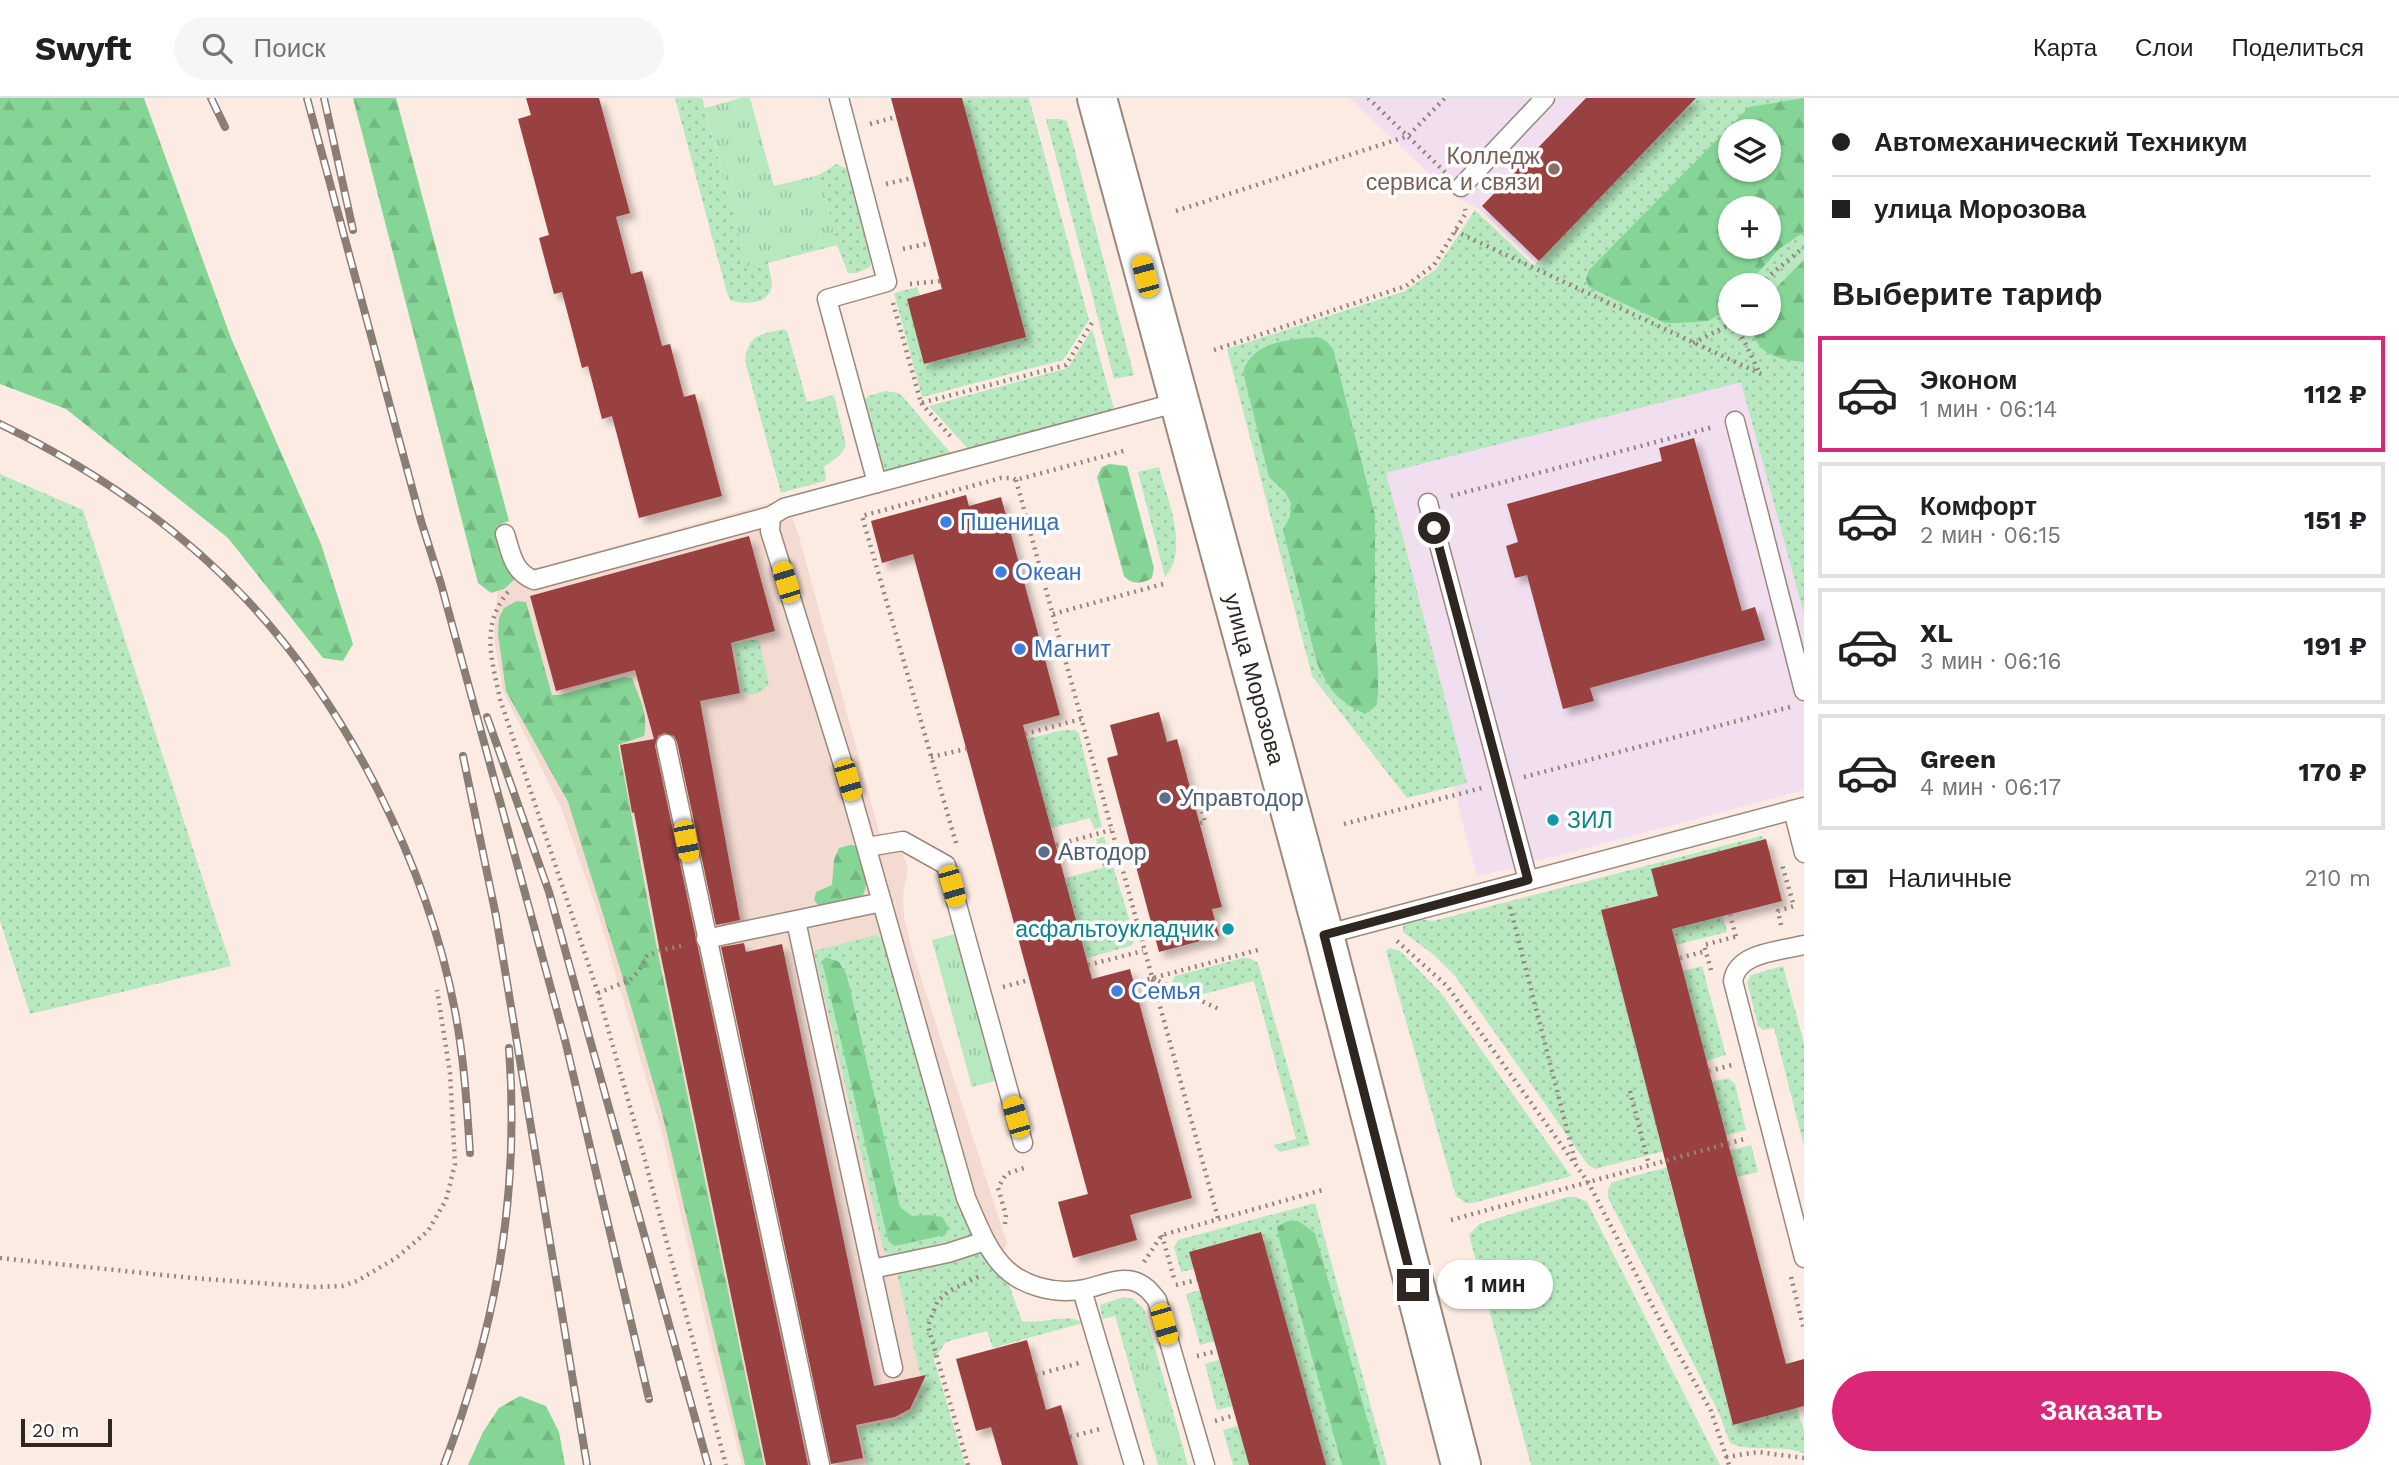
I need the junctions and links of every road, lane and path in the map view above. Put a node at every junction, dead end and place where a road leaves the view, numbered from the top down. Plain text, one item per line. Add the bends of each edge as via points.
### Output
1 (839, 98) edge
2 (1097, 98) edge
3 (1368, 98) edge
4 (1445, 98) edge
5 (1545, 98) edge
6 (896, 117) dead end
7 (861, 126) dead end
8 (1408, 136) junction
9 (912, 177) dead end
10 (876, 186) dead end
11 (1461, 187) junction
12 (1176, 211) dead end
13 (1455, 231) junction
14 (930, 243) dead end
15 (1804, 247) edge
16 (893, 252) dead end
17 (1773, 273) edge
18 (940, 281) dead end
19 (895, 283) junction
20 (1093, 321) dead end
21 (1718, 331) edge
22 (1740, 336) edge
23 (1693, 343) junction
24 (1214, 350) dead end
25 (1179, 402) junction
26 (920, 403) junction
27 (1734, 421) joint
28 (1127, 450) dead end
29 (971, 458) junction
30 (1016, 480) junction
31 (877, 483) junction
32 (1428, 502) joint
33 (771, 516) junction
34 (862, 516) dead end
35 (505, 534) dead end
36 (534, 580) junction
37 (1163, 584) dead end
38 (1053, 614) junction
39 (1804, 691) edge
40 (1791, 707) dead end
41 (1082, 719) junction
42 (1025, 734) dead end
43 (666, 744) dead end
44 (966, 749) dead end
45 (931, 757) dead end
46 (1502, 783) junction
47 (1220, 803) dead end
48 (1799, 809) edge
49 (1200, 823) dead end
50 (1344, 824) dead end
51 (1111, 830) junction
52 (1056, 845) dead end
53 (867, 847) junction
54 (1804, 853) edge
55 (1528, 880) junction
56 (1508, 898) dead end
57 (882, 902) junction
58 (1730, 914) dead end
59 (796, 920) junction
60 (1371, 923) junction
61 (1324, 935) junction
62 (1736, 937) dead end
63 (706, 939) junction
64 (1804, 945) edge
65 (1258, 950) dead end
66 (1143, 951) junction
67 (1706, 951) dead end
68 (1680, 958) dead end
69 (1088, 965) dead end
70 (1151, 978) junction
71 (1029, 980) dead end
72 (1134, 983) dead end
73 (996, 988) dead end
74 (437, 990) dead end
75 (598, 993) junction
76 (1220, 1010) dead end
77 (1736, 1064) dead end
78 (1709, 1071) dead end
79 (1630, 1091) dead end
80 (1772, 1131) junction
81 (1023, 1143) dead end
82 (1576, 1165) junction
83 (1649, 1165) junction
84 (1006, 1174) dead end
85 (1588, 1182) junction
86 (998, 1188) dead end
87 (1326, 1189) dead end
88 (1218, 1218) junction
89 (1451, 1220) dead end
90 (1163, 1235) dead end
91 (985, 1241) junction
92 (0, 1258) edge
93 (1804, 1258) edge
94 (1002, 1265) junction
95 (872, 1269) junction
96 (1197, 1280) dead end
97 (1176, 1285) dead end
98 (1082, 1290) junction
99 (1217, 1351) dead end
100 (1196, 1356) dead end
101 (1084, 1362) dead end
102 (893, 1368) dead end
103 (1037, 1375) dead end
104 (1235, 1415) dead end
105 (1214, 1422) dead end
106 (1103, 1428) dead end
107 (1070, 1437) dead end
108 (1726, 1457) junction
109 (1804, 1458) edge
110 (726, 1465) edge
111 (820, 1465) edge
112 (968, 1465) edge
113 (1134, 1465) edge
114 (1205, 1465) edge
115 (1461, 1465) edge
116 (1728, 1465) edge

1 - 19 lane
2 - 25 main road, улица Морозова
3 - 8 path
4 - 8 path
5 - 11 lane
6 - 7 path
8 - 11 path
8 - 12 path
9 - 10 path
11 - 13 path via 1466,213
13 - 23 path
13 - 24 path via 1434,265 1406,286
14 - 16 path
15 - 17 path
18 - 19 path
19 - 26 path
19 - 31 lane via 827,299
20 - 26 path via 1066,365
21 - 23 path
22 - 23 path via 1761,374
25 - 29 lane
25 - 61 main road, улица Морозова
26 - 29 path
27 - 32 path
27 - 39 lane
28 - 30 path
29 - 31 lane
30 - 34 path via 1001,478
30 - 38 path
31 - 33 lane via 784,508
32 - 46 lane
33 - 36 lane
33 - 53 lane via 770,531
35 - 36 lane via 514,565
36 - 75 path via 506,593 500,604 489,629 491,659 500,699
37 - 38 path
38 - 41 path
40 - 46 path
41 - 42 path
41 - 51 path
43 - 63 lane
44 - 45 path
46 - 50 path
46 - 55 lane
47 - 49 path via 1201,808 1205,822
48 - 54 lane
48 - 55 lane
51 - 52 path
51 - 66 path
53 - 57 lane
53 - 81 lane via 903,841 946,865
55 - 60 lane
56 - 82 path
57 - 59 lane
57 - 91 lane via 966,1198
58 - 62 path
59 - 63 lane
59 - 95 lane
60 - 61 lane
60 - 82 path via 1447,986
61 - 115 main road, улица Морозова
63 - 75 path via 647,956 630,979
63 - 111 lane
64 - 80 lane via 1747,959 1734,972
65 - 70 path
66 - 69 path
66 - 70 path
67 - 68 path
70 - 72 path
70 - 76 path
70 - 88 path
71 - 73 path
74 - 92 path via 450,1073 455,1164 446,1200 428,1231 396,1258 357,1281 312,1287
75 - 110 path
77 - 78 path
79 - 83 path
80 - 83 path
80 - 93 lane
82 - 85 path
83 - 85 path
84 - 86 path
85 - 89 path
85 - 108 path via 1711,1411
87 - 88 path
88 - 90 path
91 - 94 lane
91 - 95 lane
94 - 98 lane via 1025,1282 1053,1291
94 - 112 path via 949,1291 937,1302 928,1326
95 - 102 lane
96 - 97 path
98 - 113 lane
98 - 114 lane via 1132,1281 1148,1288 1157,1300
99 - 100 path
101 - 103 path
104 - 105 path
106 - 107 path
108 - 109 path via 1758,1452
108 - 116 path

